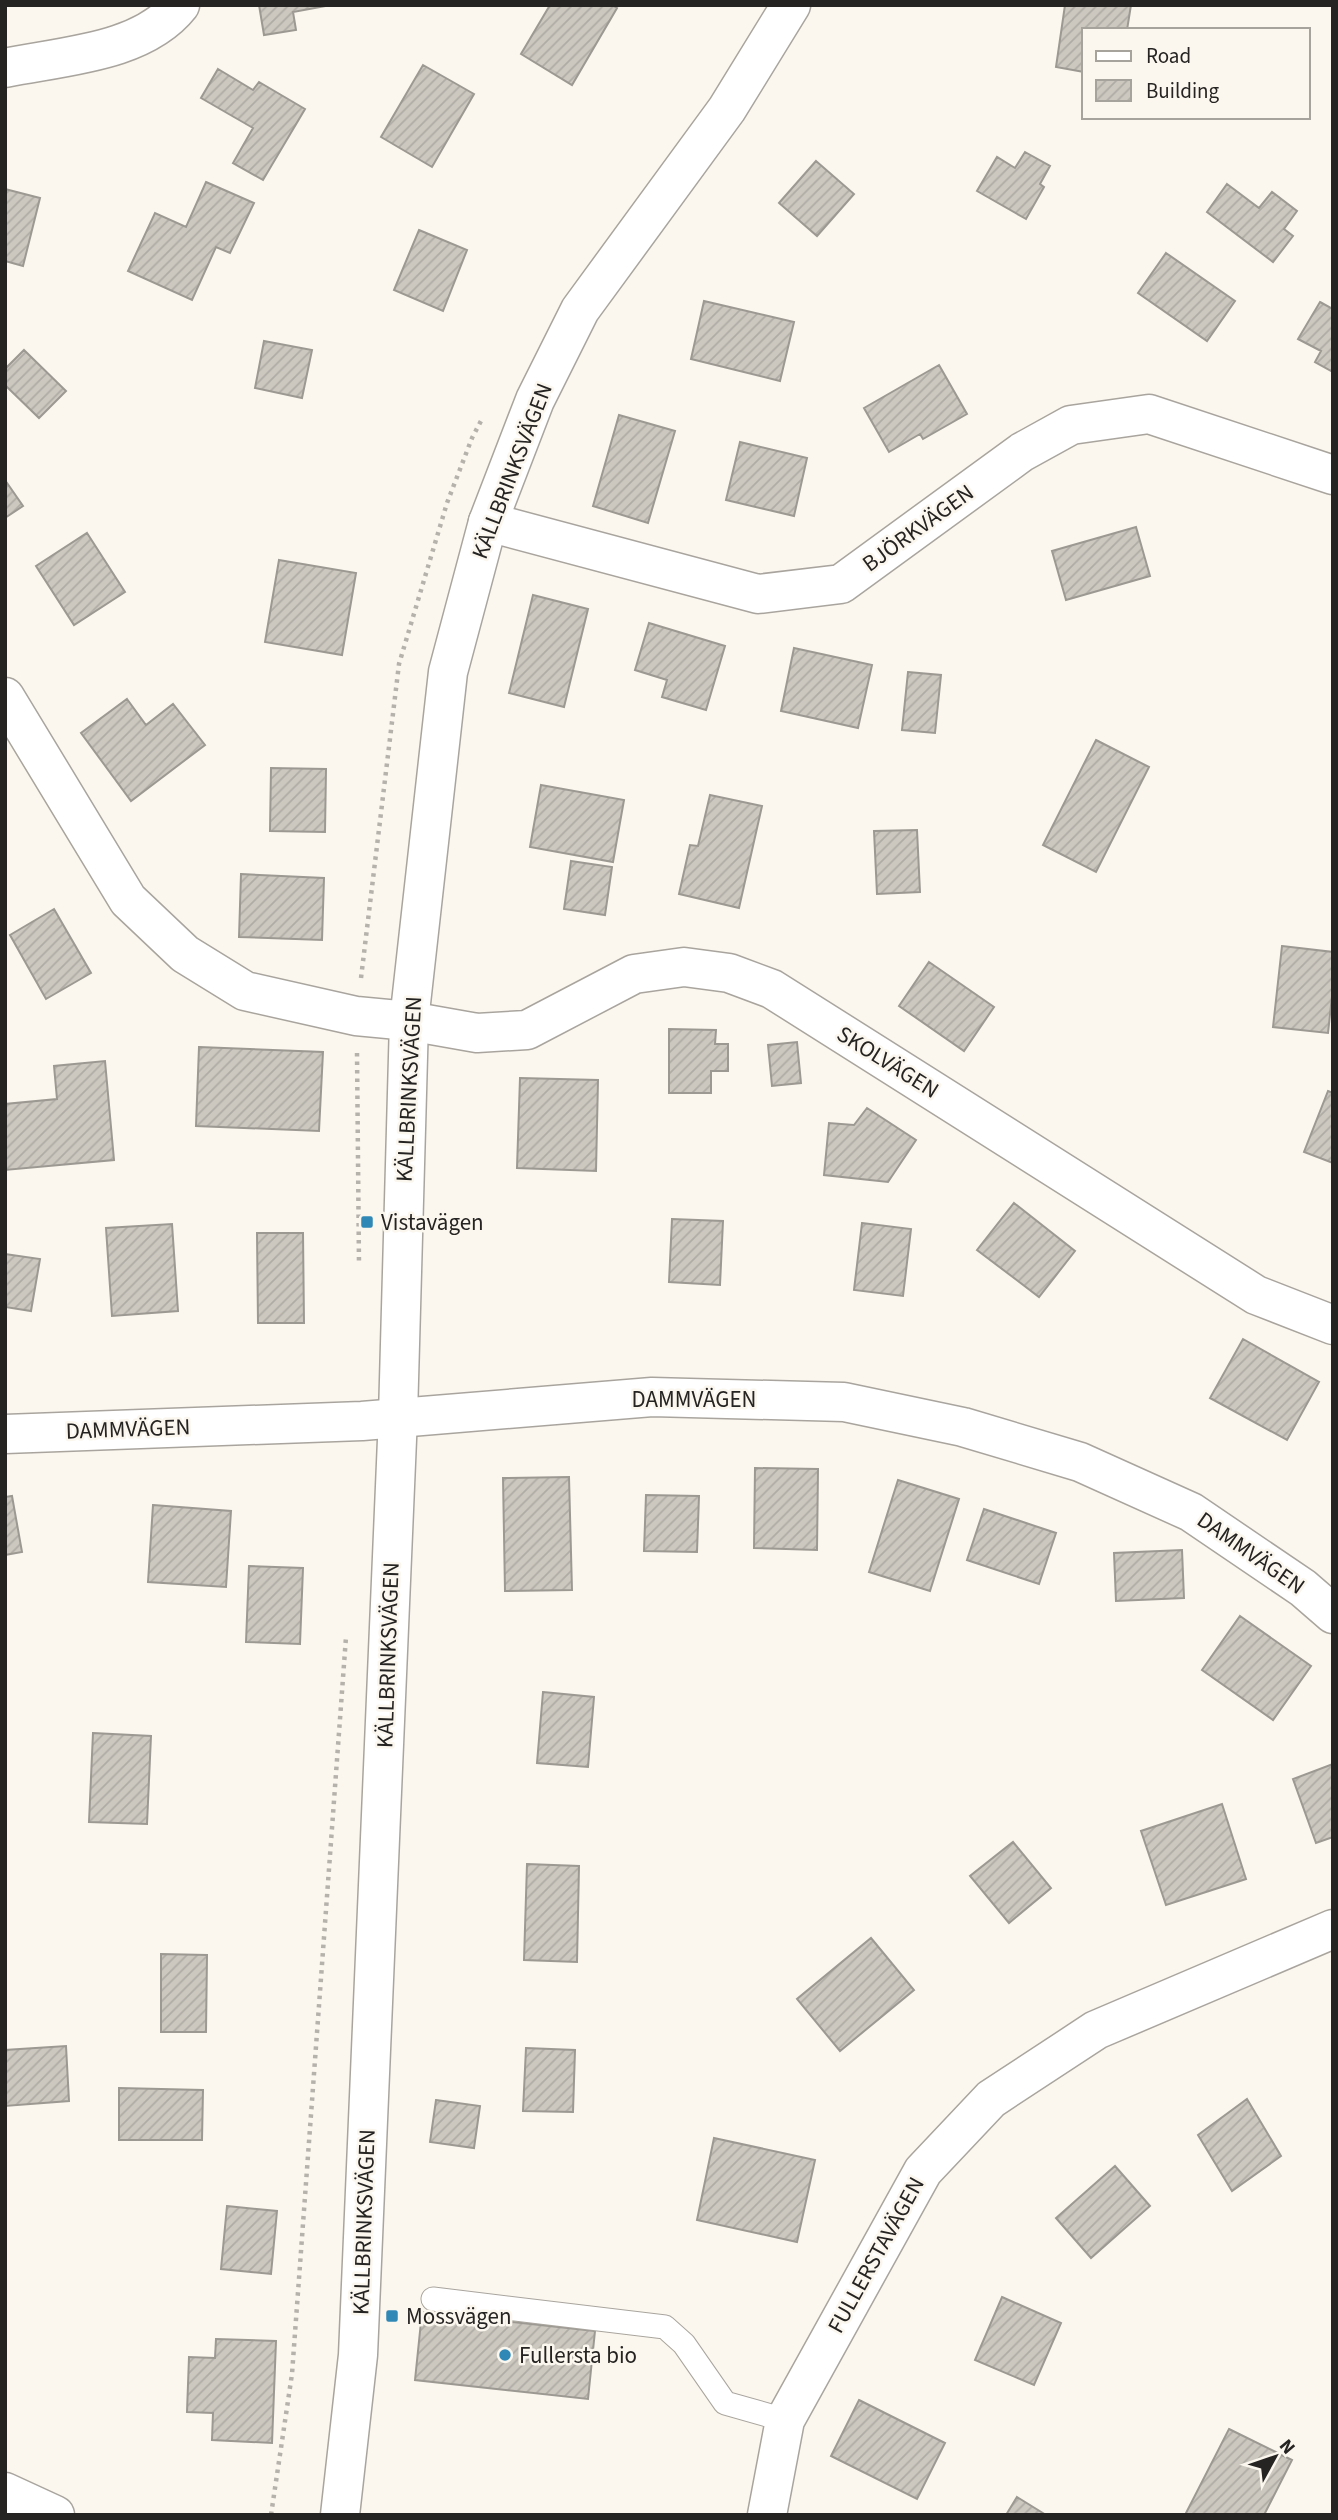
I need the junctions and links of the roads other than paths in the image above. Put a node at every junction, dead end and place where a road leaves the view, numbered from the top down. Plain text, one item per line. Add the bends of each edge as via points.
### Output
1 (180, 5) edge
2 (790, 5) edge
3 (5, 68) edge
4 (1333, 475) edge
5 (488, 522) junction
6 (5, 697) edge
7 (409, 1021) junction
8 (1333, 1325) edge
9 (398, 1416) junction
10 (5, 1434) edge
11 (1333, 1614) edge
12 (1333, 1929) edge
13 (433, 2299) dead end
14 (785, 2420) junction
15 (5, 2492) edge
16 (55, 2515) edge
17 (340, 2515) edge
18 (767, 2515) edge

1 - 3 street via 154,29 126,44
2 - 5 street, KÄLLBRINKSVÄGEN via 727,109 580,310 535,400
4 - 5 street, BJÖRKVÄGEN via 1149,414 1072,425 1022,452 841,584 758,594
5 - 7 street, KÄLLBRINKSVÄGEN via 448,672
6 - 7 street via 128,900 185,954 245,990 356,1016
7 - 8 street, SKOLVÄGEN via 477,1033 527,1030 634,974 684,967 729,973 772,989 1256,1295
7 - 9 street, KÄLLBRINKSVÄGEN
9 - 10 street, DAMMVÄGEN
9 - 11 street, DAMMVÄGEN via 653,1396 844,1402 937,1421 1080,1462 1191,1511
9 - 17 street, KÄLLBRINKSVÄGEN via 358,2355
12 - 14 street, FULLERSTAVÄGEN via 1096,2030 991,2099 923,2171
13 - 14 lane via 665,2327 684,2344 725,2403
14 - 18 street, FULLERSTAVÄGEN
15 - 16 street

